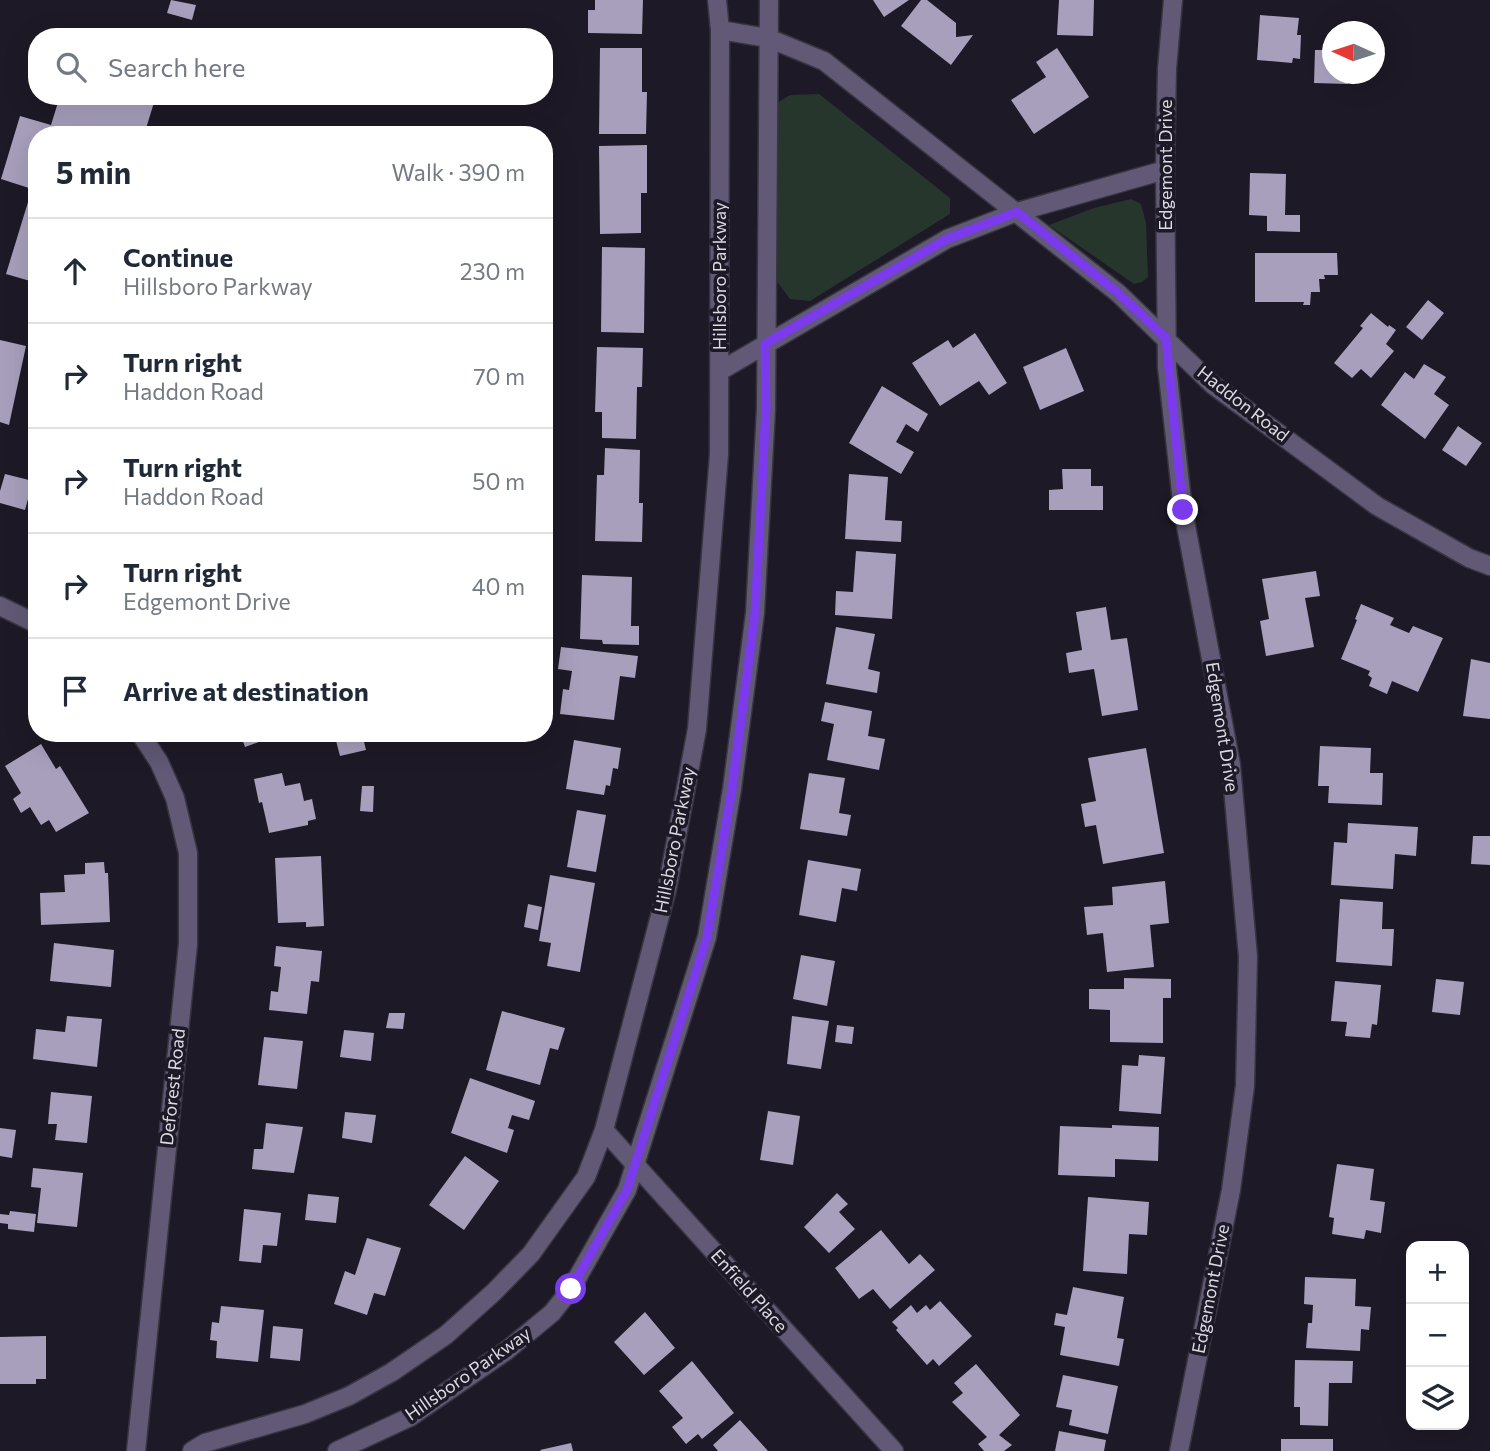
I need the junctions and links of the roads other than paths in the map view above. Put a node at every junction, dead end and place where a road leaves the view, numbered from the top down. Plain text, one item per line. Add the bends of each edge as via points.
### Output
1 (717, 0) edge
2 (769, 0) edge
3 (1173, 0) edge
4 (720, 30) junction
5 (768, 38) junction
6 (1165, 170) junction
7 (1017, 212) junction
8 (1166, 338) junction
9 (765, 344) junction
10 (720, 371) junction
11 (1490, 566) edge
12 (0, 606) edge
13 (28, 620) edge
14 (146, 742) edge
15 (604, 1130) junction
16 (636, 1166) junction
17 (136, 1451) edge
18 (192, 1451) edge
19 (337, 1451) edge
20 (894, 1451) edge
21 (1179, 1451) edge

1 - 4 street, Hillsboro Parkway
2 - 5 street, Hillsboro Parkway
3 - 6 street, Edgemont Drive
4 - 5 street, Haddon Road
4 - 10 street, Hillsboro Parkway
5 - 7 street, Haddon Road via 824,61
5 - 9 street, Hillsboro Parkway
6 - 7 street
6 - 8 street, Edgemont Drive
7 - 8 street, Haddon Road
7 - 9 street via 947,239
8 - 11 street, Haddon Road via 1213,385 1377,506
8 - 21 street, Edgemont Drive via 1183,510 1230,765 1248,957 1245,1086 1231,1190
9 - 10 street
9 - 16 street, Hillsboro Parkway via 755,613 732,789 707,937
10 - 15 street, Hillsboro Parkway via 719,454 697,729 667,890
12 - 13 street
14 - 17 street, Deforest Road via 175,798 188,853 188,944
15 - 16 street, Enfield Place
15 - 18 street, Hillsboro Parkway via 586,1177 531,1254 446,1335 349,1396
16 - 19 street, Hillsboro Parkway via 571,1289 552,1313 410,1417
16 - 20 street, Enfield Place

